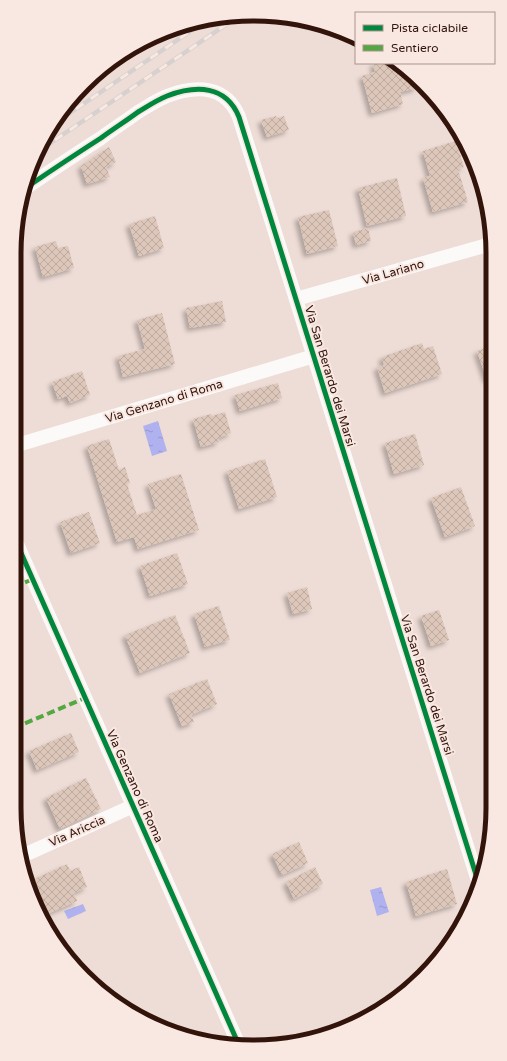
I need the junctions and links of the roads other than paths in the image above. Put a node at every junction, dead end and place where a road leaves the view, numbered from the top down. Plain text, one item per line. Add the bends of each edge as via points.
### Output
1 (32, 184) edge
2 (486, 245) edge
3 (296, 299) junction
4 (314, 356) junction
5 (21, 444) edge
6 (21, 553) edge
7 (133, 806) junction
8 (25, 854) edge
9 (476, 875) edge
10 (237, 1040) edge

1 - 3 street, Via San Berardo dei Marsi via 160,99 192,90 209,90 220,94 230,101 237,111
2 - 3 street, Via Lariano
3 - 4 street, Via San Berardo dei Marsi
4 - 5 street, Via Genzano di Roma
4 - 9 street, Via San Berardo dei Marsi
6 - 7 street, Via Genzano di Roma
7 - 8 street, Via Ariccia
7 - 10 street, Via Genzano di Roma

